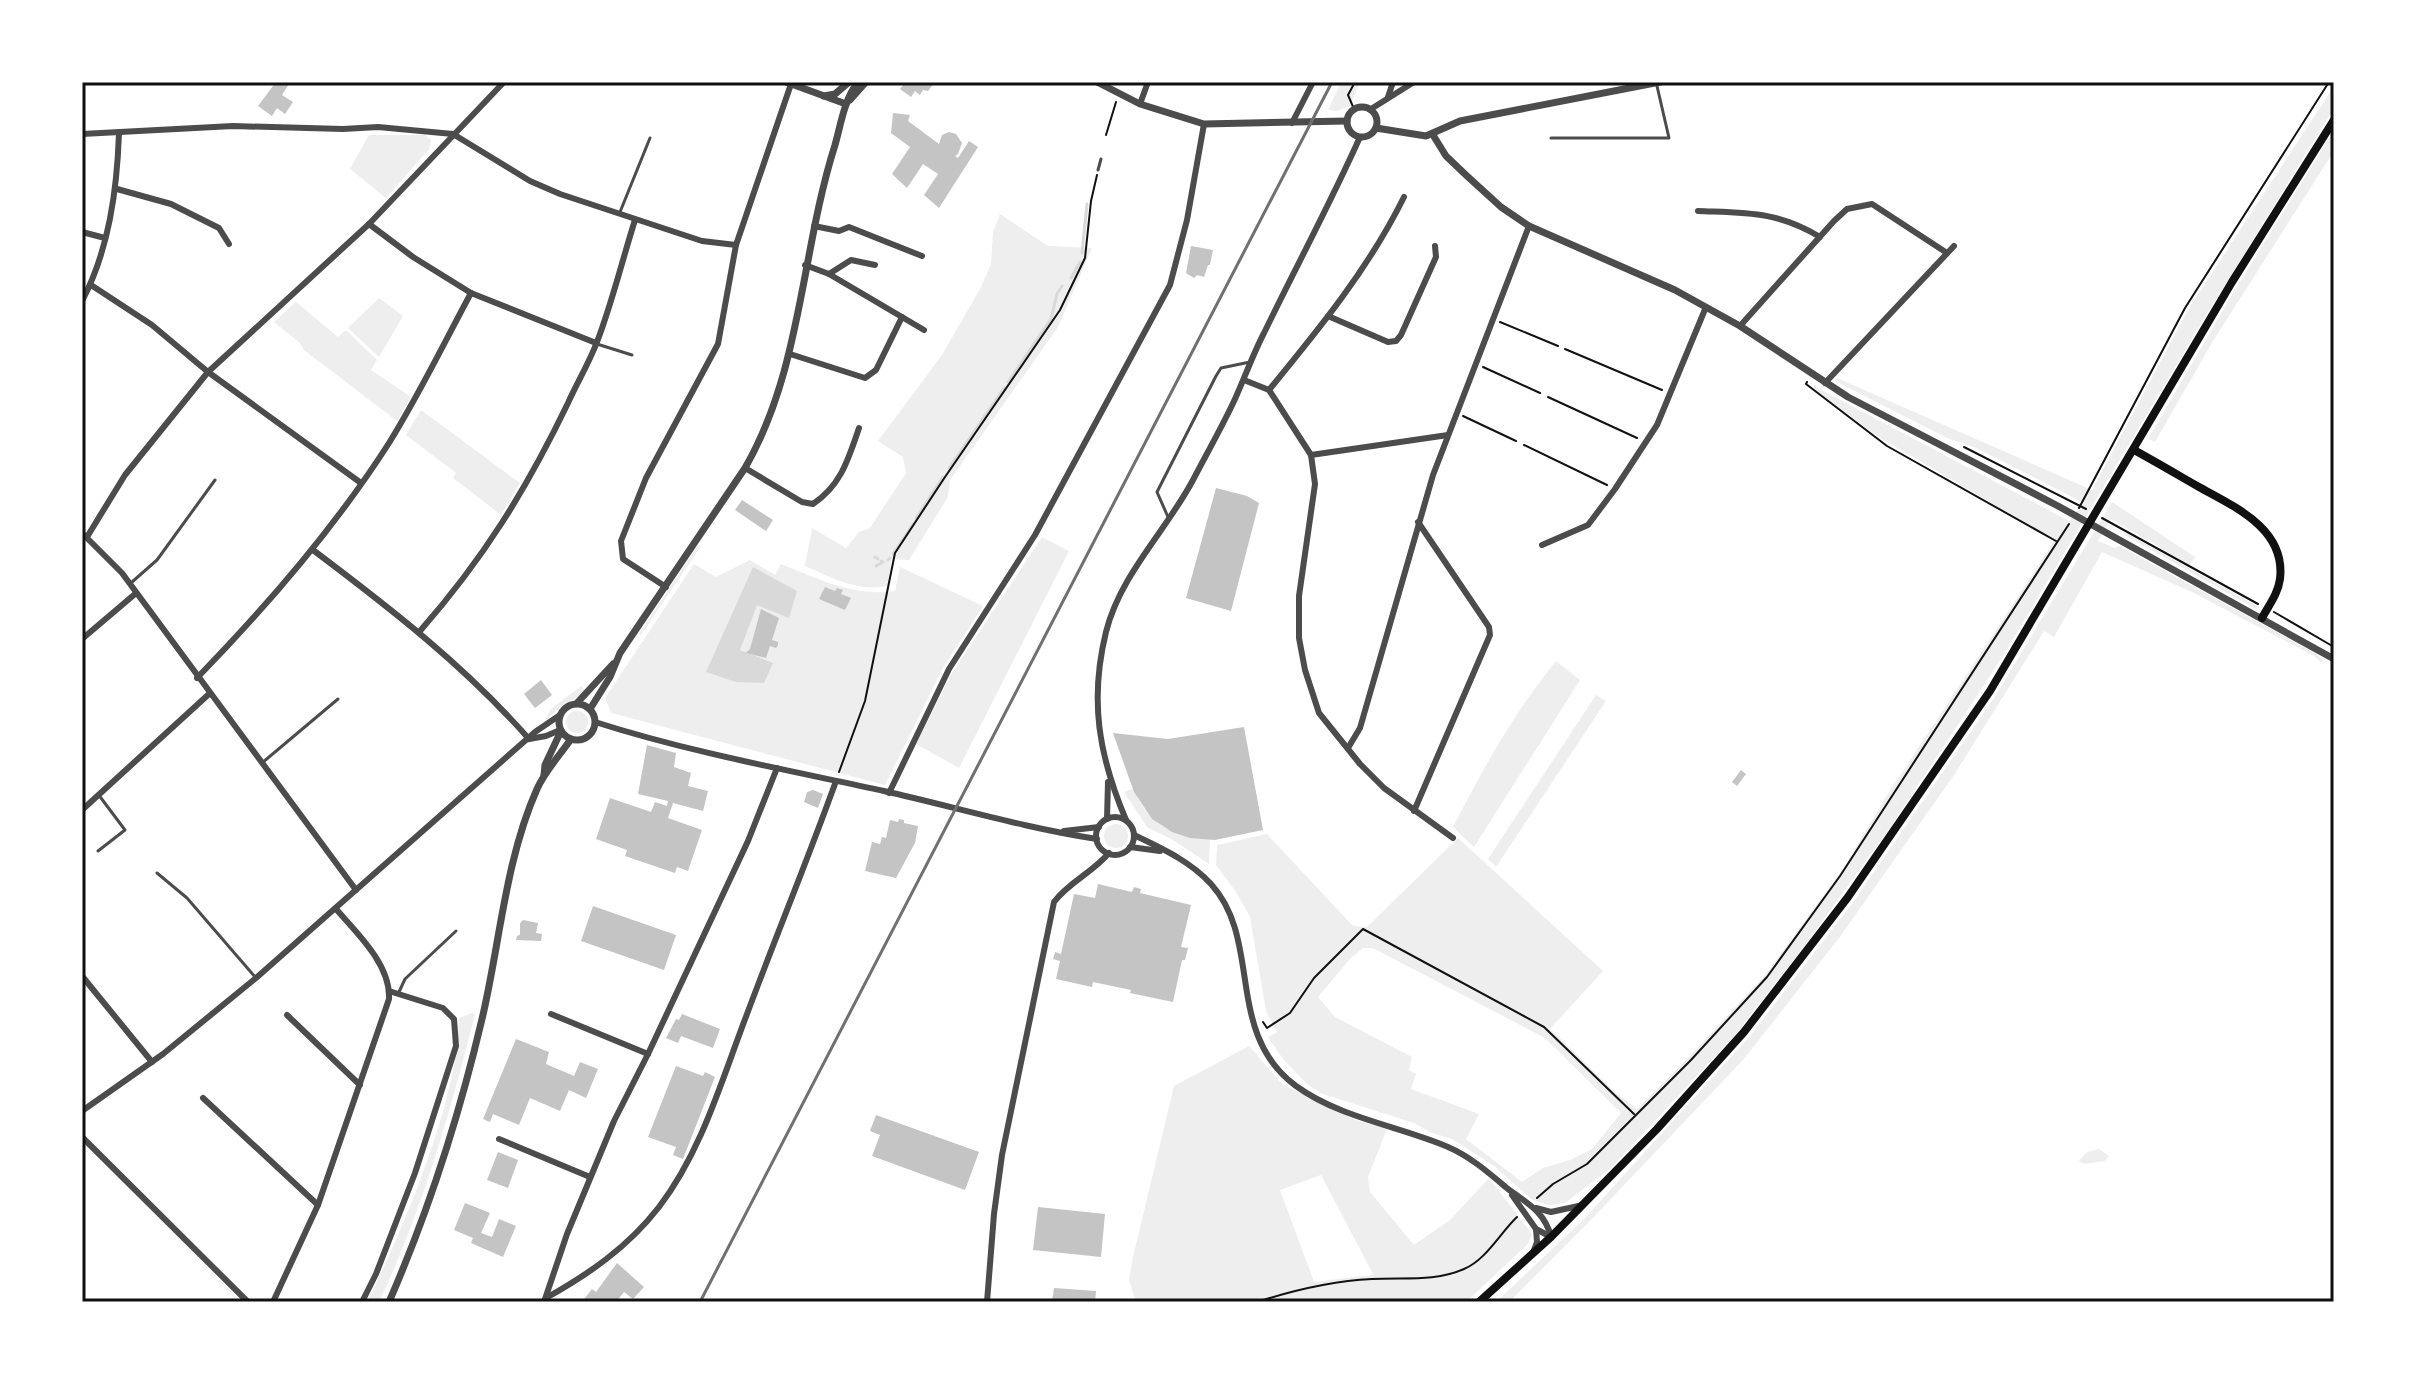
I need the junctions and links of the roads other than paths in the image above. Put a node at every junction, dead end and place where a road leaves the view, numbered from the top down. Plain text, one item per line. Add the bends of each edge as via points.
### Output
1 (504, 82) edge
2 (849, 82) edge
3 (858, 82) edge
4 (866, 82) edge
5 (1097, 82) edge
6 (1148, 82) edge
7 (1313, 82) edge
8 (1393, 82) edge
9 (1414, 82) edge
10 (1658, 82) edge
11 (789, 83) edge
12 (822, 96) junction
13 (1388, 97) junction
14 (846, 104) junction
15 (1140, 104) junction
16 (1371, 109) junction
17 (2334, 120) edge
18 (1347, 121) junction
19 (1292, 123) junction
20 (1204, 124) junction
21 (1376, 128) junction
22 (119, 133) junction
23 (82, 134) edge
24 (453, 134) junction
25 (1433, 135) junction
26 (1360, 137) junction
27 (650, 138) dead end
28 (1551, 138) dead end
29 (1101, 159) dead end
30 (1098, 170) road end
31 (117, 189) junction
32 (1404, 197) dead end
33 (1698, 211) dead end
34 (618, 216) junction
35 (635, 220) junction
36 (369, 224) junction
37 (814, 226) junction
38 (1529, 226) junction
39 (82, 232) edge
40 (1820, 237) junction
41 (105, 238) junction
42 (229, 244) dead end
43 (736, 245) junction
44 (1435, 246) dead end
45 (1954, 246) dead end
46 (1947, 253) junction
47 (922, 256) dead end
48 (805, 265) junction
49 (875, 265) dead end
50 (829, 274) junction
51 (91, 285) junction
52 (471, 293) junction
53 (82, 301) edge
54 (1706, 307) junction
55 (1328, 316) junction
56 (902, 317) junction
57 (1740, 326) junction
58 (924, 330) dead end
59 (596, 343) junction
60 (790, 354) junction
61 (632, 355) dead end
62 (1251, 362) junction
63 (208, 372) junction
64 (1244, 380) junction
65 (1825, 383) junction
66 (1269, 390) junction
67 (859, 428) dead end
68 (1448, 435) junction
69 (2134, 450) junction
70 (1311, 455) junction
71 (745, 468) junction
72 (215, 480) dead end
73 (361, 483) junction
74 (1170, 521) junction
75 (1418, 522) junction
76 (84, 535) edge
77 (1542, 545) dead end
78 (313, 550) junction
79 (129, 585) junction
80 (666, 587) junction
81 (135, 594) junction
82 (2262, 618) junction
83 (420, 631) junction
84 (82, 639) edge
85 (2334, 659) edge
86 (615, 663) junction
87 (197, 678) junction
88 (209, 694) junction
89 (338, 699) dead end
90 (577, 703) junction
91 (590, 709) junction
92 (560, 715) junction
93 (595, 722) junction
94 (561, 730) junction
95 (529, 739) junction
96 (571, 739) junction
97 (1348, 748) junction
98 (262, 763) junction
99 (777, 768) junction
100 (543, 777) junction
101 (1108, 778) junction
102 (836, 781) junction
103 (889, 793) junction
104 (98, 794) junction
105 (82, 810) edge
106 (1414, 811) junction
107 (1107, 819) junction
108 (1126, 820) junction
109 (1099, 827) junction
110 (1057, 832) junction
111 (1134, 835) junction
112 (1453, 838) dead end
113 (1097, 839) junction
114 (1130, 847) junction
115 (98, 851) dead end
116 (1168, 852) junction
117 (1109, 853) junction
118 (157, 873) dead end
119 (356, 890) junction
120 (336, 909) junction
121 (456, 931) dead end
122 (82, 976) edge
123 (256, 978) junction
124 (389, 991) junction
125 (398, 994) junction
126 (551, 1014) dead end
127 (287, 1015) dead end
128 (648, 1054) junction
129 (152, 1062) junction
130 (360, 1085) junction
131 (203, 1098) dead end
132 (82, 1111) edge
133 (82, 1137) edge
134 (499, 1139) dead end
135 (590, 1177) junction
136 (1508, 1189) junction
137 (318, 1205) junction
138 (1583, 1205) junction
139 (1536, 1208) junction
140 (1536, 1229) junction
141 (1551, 1237) junction
142 (1533, 1254) junction
143 (545, 1300) edge
144 (248, 1302) edge
145 (273, 1302) edge
146 (362, 1302) edge
147 (389, 1302) edge
148 (987, 1302) edge
149 (1479, 1302) edge

1 - 24 street
2 - 12 street via 835,94
3 - 14 street
4 - 14 street
5 - 15 street
6 - 15 street
7 - 19 street
8 - 13 street
9 - 13 street
10 - 25 street via 1460,121
10 - 28 lane via 1669,138
11 - 12 street
11 - 43 street
12 - 14 street
13 - 16 street
14 - 37 street
15 - 20 street
16 - 18 street via 1354,109
16 - 21 street
17 - 69 main road
18 - 19 street
18 - 26 street via 1349,130
19 - 20 street
20 - 103 street via 1170,285 1035,535 949,669
21 - 25 street
21 - 26 street
22 - 23 street
22 - 24 street via 233,126 378,127
22 - 31 street
24 - 34 street via 530,181
24 - 36 street
25 - 38 street via 1467,176
26 - 62 street
27 - 34 lane
29 - 30 lane
31 - 41 street
31 - 42 street via 171,204 219,228
32 - 55 street via 1373,254
33 - 40 street via 1766,214
34 - 35 street
35 - 43 street via 702,241
35 - 59 street
36 - 52 street
36 - 63 street
37 - 47 street via 839,231 849,227
37 - 48 street
38 - 54 street
38 - 68 street
39 - 41 street
40 - 46 street via 1847,209 1872,204
40 - 57 street
41 - 51 street
43 - 80 street via 718,344 646,478 621,541 623,559
44 - 55 street via 1436,257 1396,341
45 - 46 street
46 - 65 street
48 - 50 street
48 - 60 street
49 - 50 street via 851,260
50 - 56 street
51 - 53 street
51 - 63 street via 152,325
52 - 59 street
52 - 73 street via 409,410
54 - 57 street
54 - 77 street via 1671,393 1615,489 1588,525
55 - 66 street
56 - 58 street
56 - 60 street via 876,370 865,378
57 - 65 street
59 - 61 lane
59 - 83 street via 514,508
60 - 71 street via 772,415
62 - 64 street
62 - 74 lane via 1221,368 1170,465 1157,492
63 - 73 street
63 - 76 street
64 - 66 street
64 - 74 street
65 - 82 street
66 - 70 street
67 - 71 street via 846,466 829,493 813,504
68 - 70 street
68 - 75 street
69 - 82 main road via 2251,516 2268,534 2279,556 2280,576
69 - 138 main road via 1990,691 1848,897 1744,1032
70 - 97 street via 1315,484 1304,546 1299,638 1319,713
71 - 80 street
72 - 79 lane via 157,560
73 - 78 street
74 - 101 street via 1122,591 1106,632 1097,703
75 - 97 street via 1360,728
75 - 106 street via 1490,635
76 - 79 street
78 - 83 street
78 - 87 street
79 - 81 street
80 - 86 street
81 - 84 street
81 - 87 street
82 - 85 street
83 - 95 street
86 - 90 street
86 - 91 street
87 - 88 street
88 - 98 street
88 - 104 street
89 - 98 lane
90 - 91 street
90 - 92 street
91 - 93 street
92 - 94 street
92 - 95 street
93 - 96 street via 585,737
93 - 99 street
94 - 95 street
94 - 96 street
94 - 100 street
95 - 119 street
96 - 100 street
97 - 106 street via 1384,788
98 - 119 street
99 - 102 street
99 - 128 street
100 - 147 street via 519,840 459,1112
101 - 107 street
101 - 108 street
102 - 103 street
102 - 143 street via 712,1106 676,1183 612,1255
103 - 110 street
104 - 105 street
104 - 115 lane via 125,830
106 - 112 street
107 - 108 street
107 - 109 street
108 - 111 street
109 - 110 street
109 - 113 street
110 - 113 street
111 - 114 street
111 - 116 street
113 - 117 street
114 - 116 street
114 - 117 street via 1121,854
116 - 136 street via 1211,884 1223,901 1239,948 1256,1032 1293,1084 1343,1110 1450,1148
117 - 148 street via 1054,902 1003,1151
118 - 123 lane via 187,898
119 - 120 street
120 - 123 street
120 - 124 street via 374,953
121 - 125 lane via 405,979
122 - 129 street
123 - 129 street
124 - 125 street
124 - 130 street
125 - 146 street via 443,1008 454,1019 456,1046 415,1173
126 - 128 street
127 - 130 street
128 - 135 street
129 - 132 street
130 - 137 street
131 - 137 street
133 - 144 street
134 - 135 street
135 - 143 street
136 - 139 street
136 - 140 street
137 - 145 street
138 - 139 street via 1551,1212
138 - 141 main road
139 - 141 street
140 - 141 street
140 - 142 street
141 - 142 main road
142 - 149 main road

